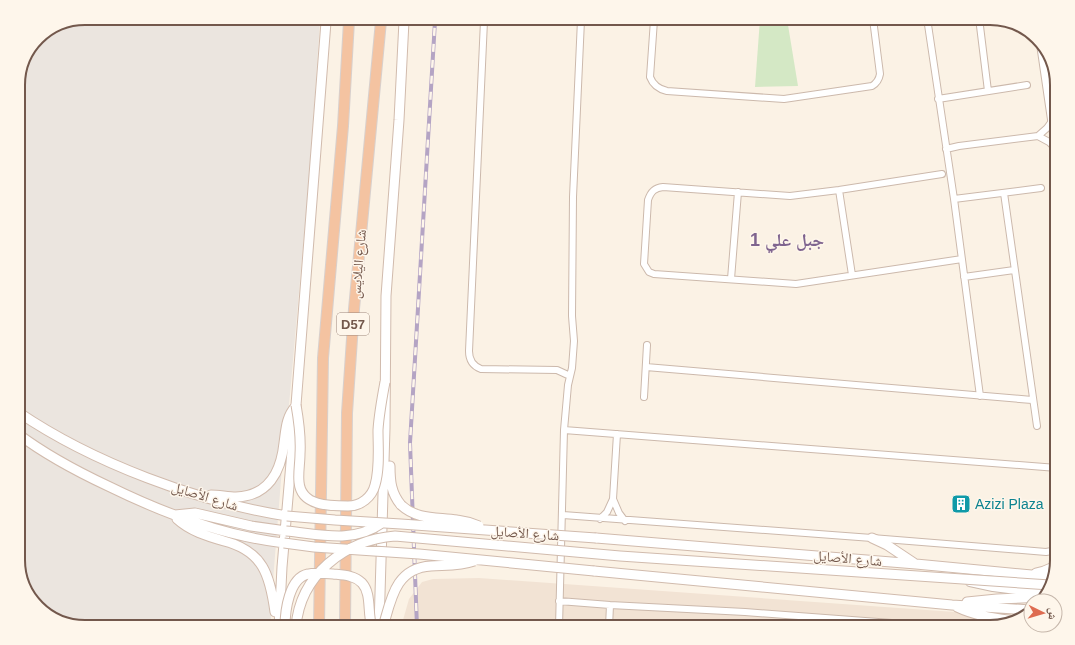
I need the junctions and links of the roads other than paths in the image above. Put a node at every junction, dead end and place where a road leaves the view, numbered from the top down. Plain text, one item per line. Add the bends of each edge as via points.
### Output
1 (326, 25) edge
2 (349, 25) edge
3 (382, 25) edge
4 (404, 25) edge
5 (484, 25) edge
6 (581, 25) edge
7 (654, 25) edge
8 (874, 25) edge
9 (928, 25) edge
10 (979, 25) edge
11 (1043, 56) edge
12 (1026, 85) dead end
13 (988, 91) junction
14 (938, 99) junction
15 (1050, 107) edge
16 (1050, 124) edge
17 (1038, 136) junction
18 (1050, 143) edge
19 (946, 149) junction
20 (942, 174) dead end
21 (1041, 188) dead end
22 (839, 190) junction
23 (738, 192) junction
24 (1004, 193) junction
25 (954, 199) junction
26 (962, 259) junction
27 (1014, 270) junction
28 (852, 275) junction
29 (964, 277) junction
30 (731, 279) junction
31 (647, 345) dead end
32 (646, 368) junction
33 (570, 376) junction
34 (386, 382) junction
35 (980, 396) junction
36 (644, 397) dead end
37 (1032, 400) junction
38 (296, 405) junction
39 (25, 416) edge
40 (1037, 426) dead end
41 (385, 428) junction
42 (564, 430) junction
43 (617, 434) junction
44 (25, 439) edge
45 (1050, 466) edge
46 (200, 495) junction
47 (613, 499) junction
48 (174, 515) junction
49 (563, 515) junction
50 (287, 516) junction
51 (600, 519) junction
52 (625, 521) junction
53 (382, 523) junction
54 (286, 530) junction
55 (487, 530) junction
56 (872, 538) junction
57 (284, 543) junction
58 (1050, 551) edge
59 (381, 552) junction
60 (478, 559) junction
61 (916, 564) junction
62 (1049, 569) edge
63 (1030, 574) junction
64 (1048, 576) edge
65 (960, 579) junction
66 (1044, 585) edge
67 (1040, 593) edge
68 (1023, 598) edge
69 (559, 601) junction
70 (610, 605) junction
71 (952, 605) junction
72 (1023, 609) edge
73 (1000, 619) edge
74 (277, 620) edge
75 (278, 620) edge
76 (286, 620) edge
77 (297, 620) edge
78 (319, 620) edge
79 (345, 620) edge
80 (370, 620) edge
81 (379, 620) edge
82 (385, 620) edge
83 (559, 620) edge
84 (609, 620) edge
85 (855, 620) edge

1 - 38 main road
2 - 78 highway, شارع اليلايس / D57 via 343,126 323,358
3 - 79 highway, شارع اليلايس / D57 via 354,309 347,413
4 - 34 main road via 387,267
5 - 33 street via 470,358 474,365 481,369 557,370
6 - 33 street via 573,198 574,341
7 - 8 street via 650,76 656,87 667,91 784,99 875,84 880,74
9 - 14 street
10 - 13 street
11 - 15 street
12 - 13 street
13 - 14 street
14 - 19 street
16 - 17 street
17 - 18 street
17 - 19 street
19 - 25 street
20 - 22 street
21 - 24 street
22 - 23 street via 790,196
22 - 28 street
23 - 30 street
23 - 30 street via 658,187 653,190 648,200 644,264 649,272
24 - 25 street
24 - 27 street
25 - 26 street
26 - 28 street
26 - 29 street
27 - 29 street
27 - 37 street
28 - 30 street via 796,284
29 - 35 street
31 - 32 street
32 - 35 street
32 - 36 street
33 - 42 street
34 - 38 main road, bridge via 379,417 375,486 370,496 357,505 317,504 302,492 299,482 300,441
34 - 41 main road, bridge
35 - 37 street
37 - 40 street
38 - 46 main road via 287,423 281,464 268,484 254,493 242,496
38 - 50 main road, bridge
39 - 46 main road, شارع الأصايل via 90,453 144,476
41 - 53 main road
41 - 55 main road, bridge via 390,447 391,486 401,505 419,515 457,520
42 - 43 street
42 - 49 street
43 - 45 street
43 - 47 street
44 - 48 main road, شارع الأصايل via 90,478
46 - 50 main road, شارع الأصايل via 249,509
47 - 51 street via 607,512
47 - 52 street
48 - 54 main road via 195,513 251,526
48 - 57 main road, شارع الأصايل via 243,536
48 - 74 main road via 191,529 241,547 258,560 271,584
49 - 51 street
49 - 69 street
50 - 53 main road, شارع الأصايل, bridge
50 - 54 main road
51 - 52 street
52 - 56 street
53 - 54 main road, bridge via 363,533 348,536
53 - 55 main road, شارع الأصايل, bridge
53 - 59 main road, bridge
54 - 57 main road, bridge
55 - 61 main road, شارع الأصايل, bridge
56 - 58 street
56 - 61 main road
57 - 59 main road, شارع الأصايل, bridge
57 - 75 main road
59 - 60 main road, شارع الأصايل, bridge
59 - 81 main road
60 - 71 main road, شارع الأصايل, bridge
60 - 82 main road, bridge via 454,566 424,567 407,575 394,590
61 - 63 main road, شارع الأصايل
62 - 63 main road
63 - 64 main road, شارع الأصايل
65 - 66 main road, bridge
65 - 67 street, bridge via 985,586
65 - 77 main road, bridge via 620,556 395,536 365,541 346,550 330,562 316,577 305,595
68 - 71 main road via 991,599
69 - 70 street
69 - 83 street
70 - 84 street
70 - 85 street
71 - 72 main road, شارع الأصايل
71 - 73 main road via 976,615
76 - 80 main road, bridge via 288,602 297,580 303,575 314,573 358,579 367,592

